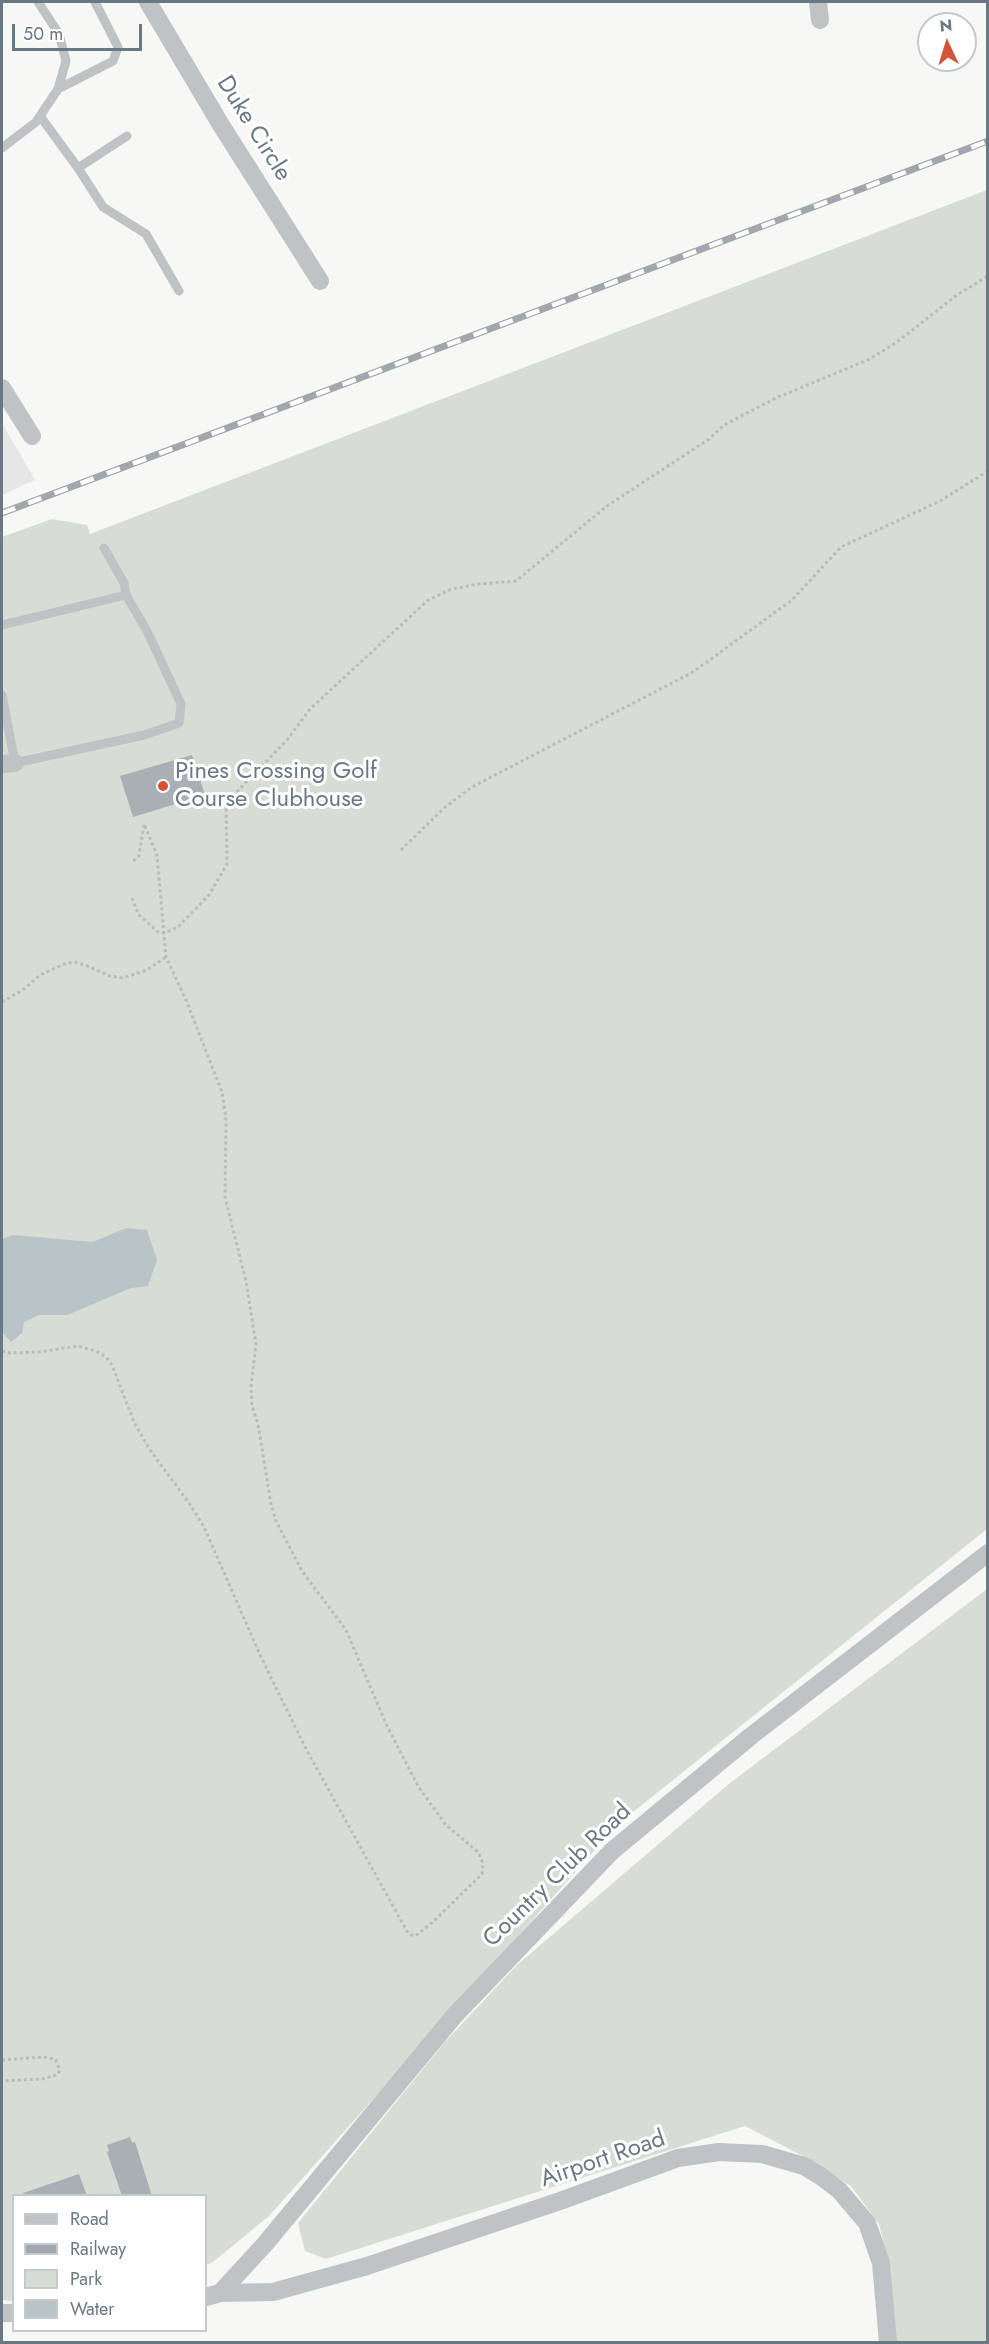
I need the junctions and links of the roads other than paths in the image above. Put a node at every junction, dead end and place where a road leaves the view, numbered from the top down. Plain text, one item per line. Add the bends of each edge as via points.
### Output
1 (38, 2) edge
2 (95, 2) edge
3 (148, 2) edge
4 (58, 89) junction
5 (40, 116) junction
6 (128, 136) dead end
7 (2, 148) edge
8 (78, 168) junction
9 (320, 281) dead end
10 (179, 291) dead end
11 (2, 388) edge
12 (32, 436) dead end
13 (104, 548) dead end
14 (126, 595) junction
15 (2, 626) edge
16 (2, 695) edge
17 (8, 764) edge
18 (987, 1553) edge
19 (213, 2295) edge
20 (888, 2343) edge

1 - 4 lane via 59,34 66,61
2 - 4 lane via 118,47 113,61
3 - 9 street, Duke Circle
4 - 5 lane
5 - 7 lane
5 - 8 lane
6 - 8 lane
8 - 10 lane via 103,207 146,234
11 - 12 street
13 - 14 lane via 124,583
14 - 15 lane
14 - 17 lane via 181,704 179,723 144,735
16 - 17 lane
18 - 19 street, Country Club Road via 751,1736 612,1851 455,2015 265,2244
19 - 20 street, Airport Road via 273,2292 367,2266 678,2158 719,2152 762,2154 804,2166 822,2177 839,2190 867,2223 881,2263

